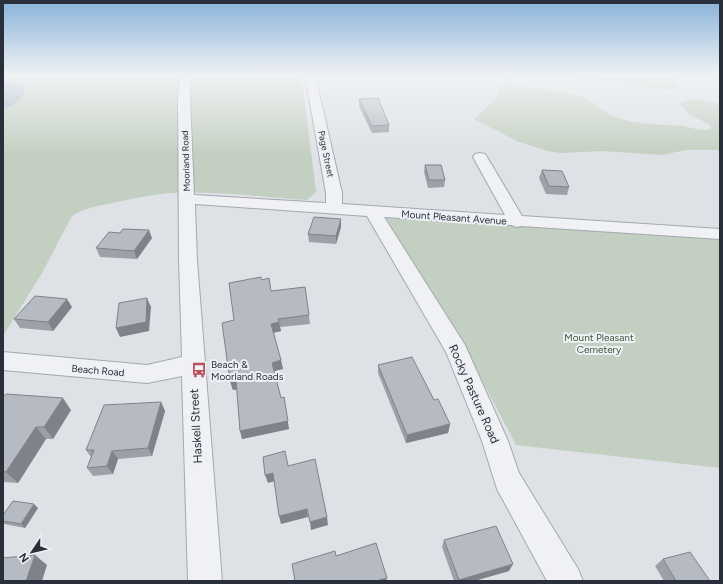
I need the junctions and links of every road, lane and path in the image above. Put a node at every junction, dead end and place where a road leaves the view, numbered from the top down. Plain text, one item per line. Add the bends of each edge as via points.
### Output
1 (184, 102) edge
2 (316, 102) edge
3 (480, 157) dead end
4 (188, 199) junction
5 (334, 209) junction
6 (373, 212) junction
7 (517, 222) junction
8 (720, 234) edge
9 (3, 361) edge
10 (193, 364) junction
11 (205, 581) edge
12 (566, 581) edge

1 - 4 street, Moorland Road
2 - 5 street, Page Street via 334,193
3 - 7 street
4 - 5 street, Mount Pleasant Avenue
4 - 10 street, Haskell Street
5 - 6 street, Mount Pleasant Avenue
6 - 7 street, Mount Pleasant Avenue
6 - 12 street, Rocky Pasture Road via 457,351 496,440 507,479
7 - 8 street, Mount Pleasant Avenue
9 - 10 street, Beach Road via 147,374
10 - 11 street, Haskell Street

